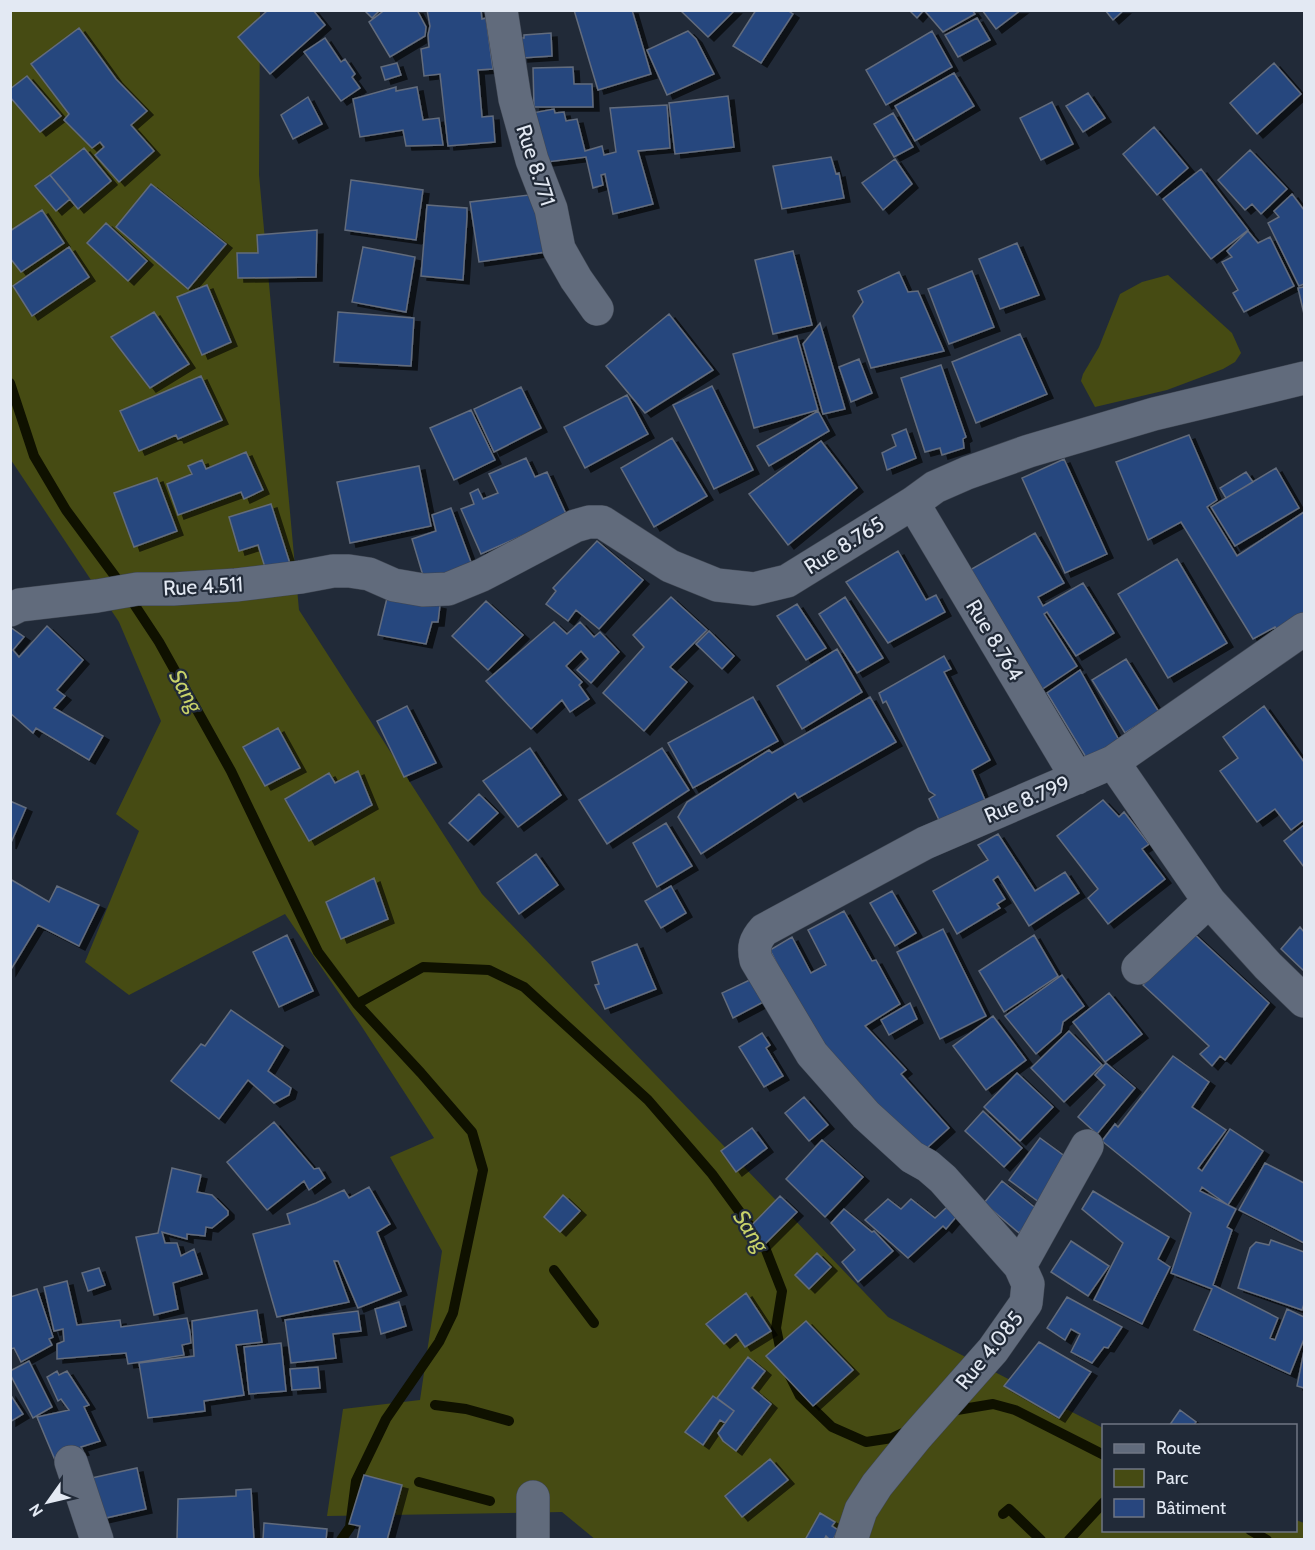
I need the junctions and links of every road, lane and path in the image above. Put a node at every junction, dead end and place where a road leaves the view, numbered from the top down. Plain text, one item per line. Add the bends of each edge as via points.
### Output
1 (501, 10) edge
2 (597, 309) dead end
3 (1305, 378) edge
4 (913, 503) junction
5 (394, 585) joint
6 (10, 609) edge
7 (1305, 629) edge
8 (1113, 762) junction
9 (1077, 778) junction
10 (1209, 901) junction
11 (1138, 968) dead end
12 (1305, 1001) edge
13 (1088, 1146) dead end
14 (1020, 1266) junction
15 (71, 1462) dead end
16 (533, 1497) dead end
17 (97, 1539) edge
18 (533, 1539) edge
19 (851, 1539) edge

1 - 2 street, Rue 8.771 via 515,99 551,209 559,249
3 - 4 street, Rue 8.765 via 1154,414 1029,451 946,482
4 - 5 street, Rue 8.765 via 787,580 754,589 717,585 670,566 602,522 575,526 448,589
4 - 9 street, Rue 8.764
5 - 6 street, Rue 4.511 via 369,574 333,571 236,585 137,589
7 - 8 street, Rue 8.799
8 - 9 street, Rue 8.799
8 - 10 street
9 - 14 street, Rue 8.799 via 925,843 764,930 753,948 756,960 812,1054 866,1115 943,1179
10 - 11 street
10 - 12 street
13 - 14 street
14 - 19 street, Rue 4.085 via 1028,1284 1026,1303 993,1350 877,1485 861,1510
15 - 17 street
16 - 18 street

